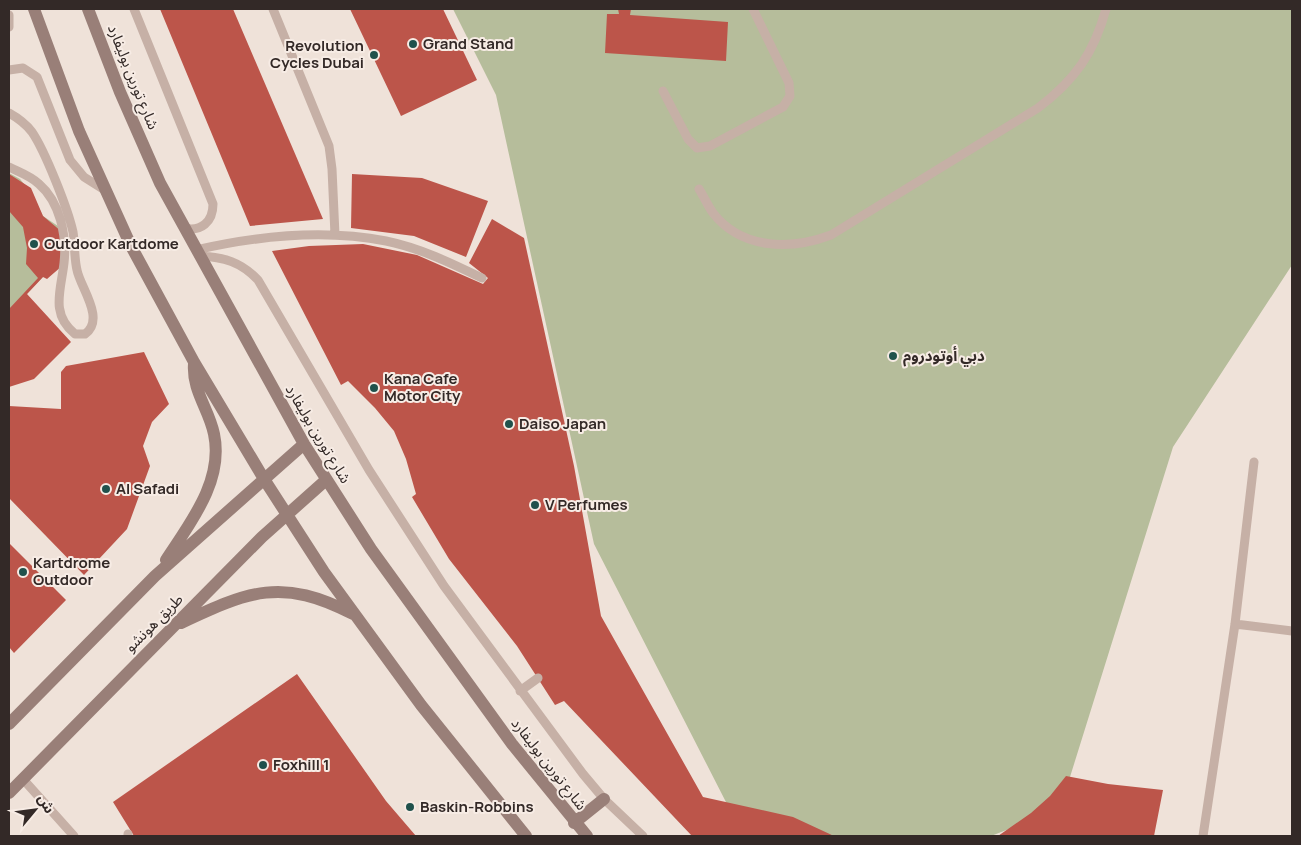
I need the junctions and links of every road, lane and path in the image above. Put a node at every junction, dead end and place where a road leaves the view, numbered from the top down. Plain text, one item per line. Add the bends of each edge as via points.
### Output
1 (34, 9) edge
2 (88, 9) edge
3 (134, 9) edge
4 (273, 9) edge
5 (753, 9) edge
6 (1106, 9) edge
7 (9, 15) edge
8 (9, 27) edge
9 (9, 70) edge
10 (662, 91) dead end
11 (9, 113) edge
12 (9, 167) edge
13 (103, 189) junction
14 (699, 189) dead end
15 (184, 228) junction
16 (335, 235) junction
17 (198, 253) junction
18 (482, 278) dead end
19 (194, 362) junction
20 (304, 444) junction
21 (1254, 462) dead end
22 (264, 479) junction
23 (326, 480) junction
24 (287, 515) junction
25 (155, 576) junction
26 (357, 617) junction
27 (1235, 624) junction
28 (172, 628) junction
29 (1292, 632) edge
30 (538, 678) dead end
31 (520, 692) junction
32 (9, 724) edge
33 (22, 778) junction
34 (9, 793) edge
35 (604, 799) junction
36 (574, 823) junction
37 (74, 836) edge
38 (526, 836) edge
39 (587, 836) edge
40 (643, 836) edge
41 (1203, 836) edge

1 - 13 main road
2 - 15 main road, شارع تورين بوليفارد via 140,139
3 - 15 lane via 213,204 206,225
4 - 16 lane via 328,146
5 - 10 lane via 789,83 790,96 783,107 710,146 697,148 688,139
6 - 14 lane via 1092,48 1060,91 1038,108 830,235 781,246 757,242 734,231 713,213
7 - 8 lane
9 - 13 lane via 23,68 36,77 70,160 84,177
11 - 12 lane via 25,124 35,138 70,222 77,270 92,310 92,326 85,334 75,334 66,326 58,308 65,249 62,224 53,201 38,183
13 - 19 main road
15 - 17 main road, شارع تورين بوليفارد
16 - 17 lane via 264,238
16 - 18 lane via 386,241 436,256
17 - 20 main road, شارع تورين بوليفارد
17 - 31 lane via 241,265 265,289 368,470 444,586
19 - 22 main road
19 - 25 main road via 195,385 215,434 215,460 203,502
20 - 22 main road
20 - 23 main road, شارع تورين بوليفارد
21 - 27 lane
22 - 24 main road
22 - 25 main road
23 - 24 main road, طريق هونشو
23 - 36 main road, شارع تورين بوليفارد via 512,744
24 - 26 main road
24 - 28 main road, طريق هونشو
25 - 32 main road
26 - 28 main road via 319,598 296,592 268,591 241,596
26 - 38 main road via 421,706
27 - 29 lane
27 - 41 lane
28 - 33 main road, طريق هونشو
30 - 31 lane
31 - 35 lane
33 - 34 main road, طريق هونشو
33 - 37 lane
35 - 36 main road
35 - 40 lane
36 - 39 main road, شارع تورين بوليفارد

